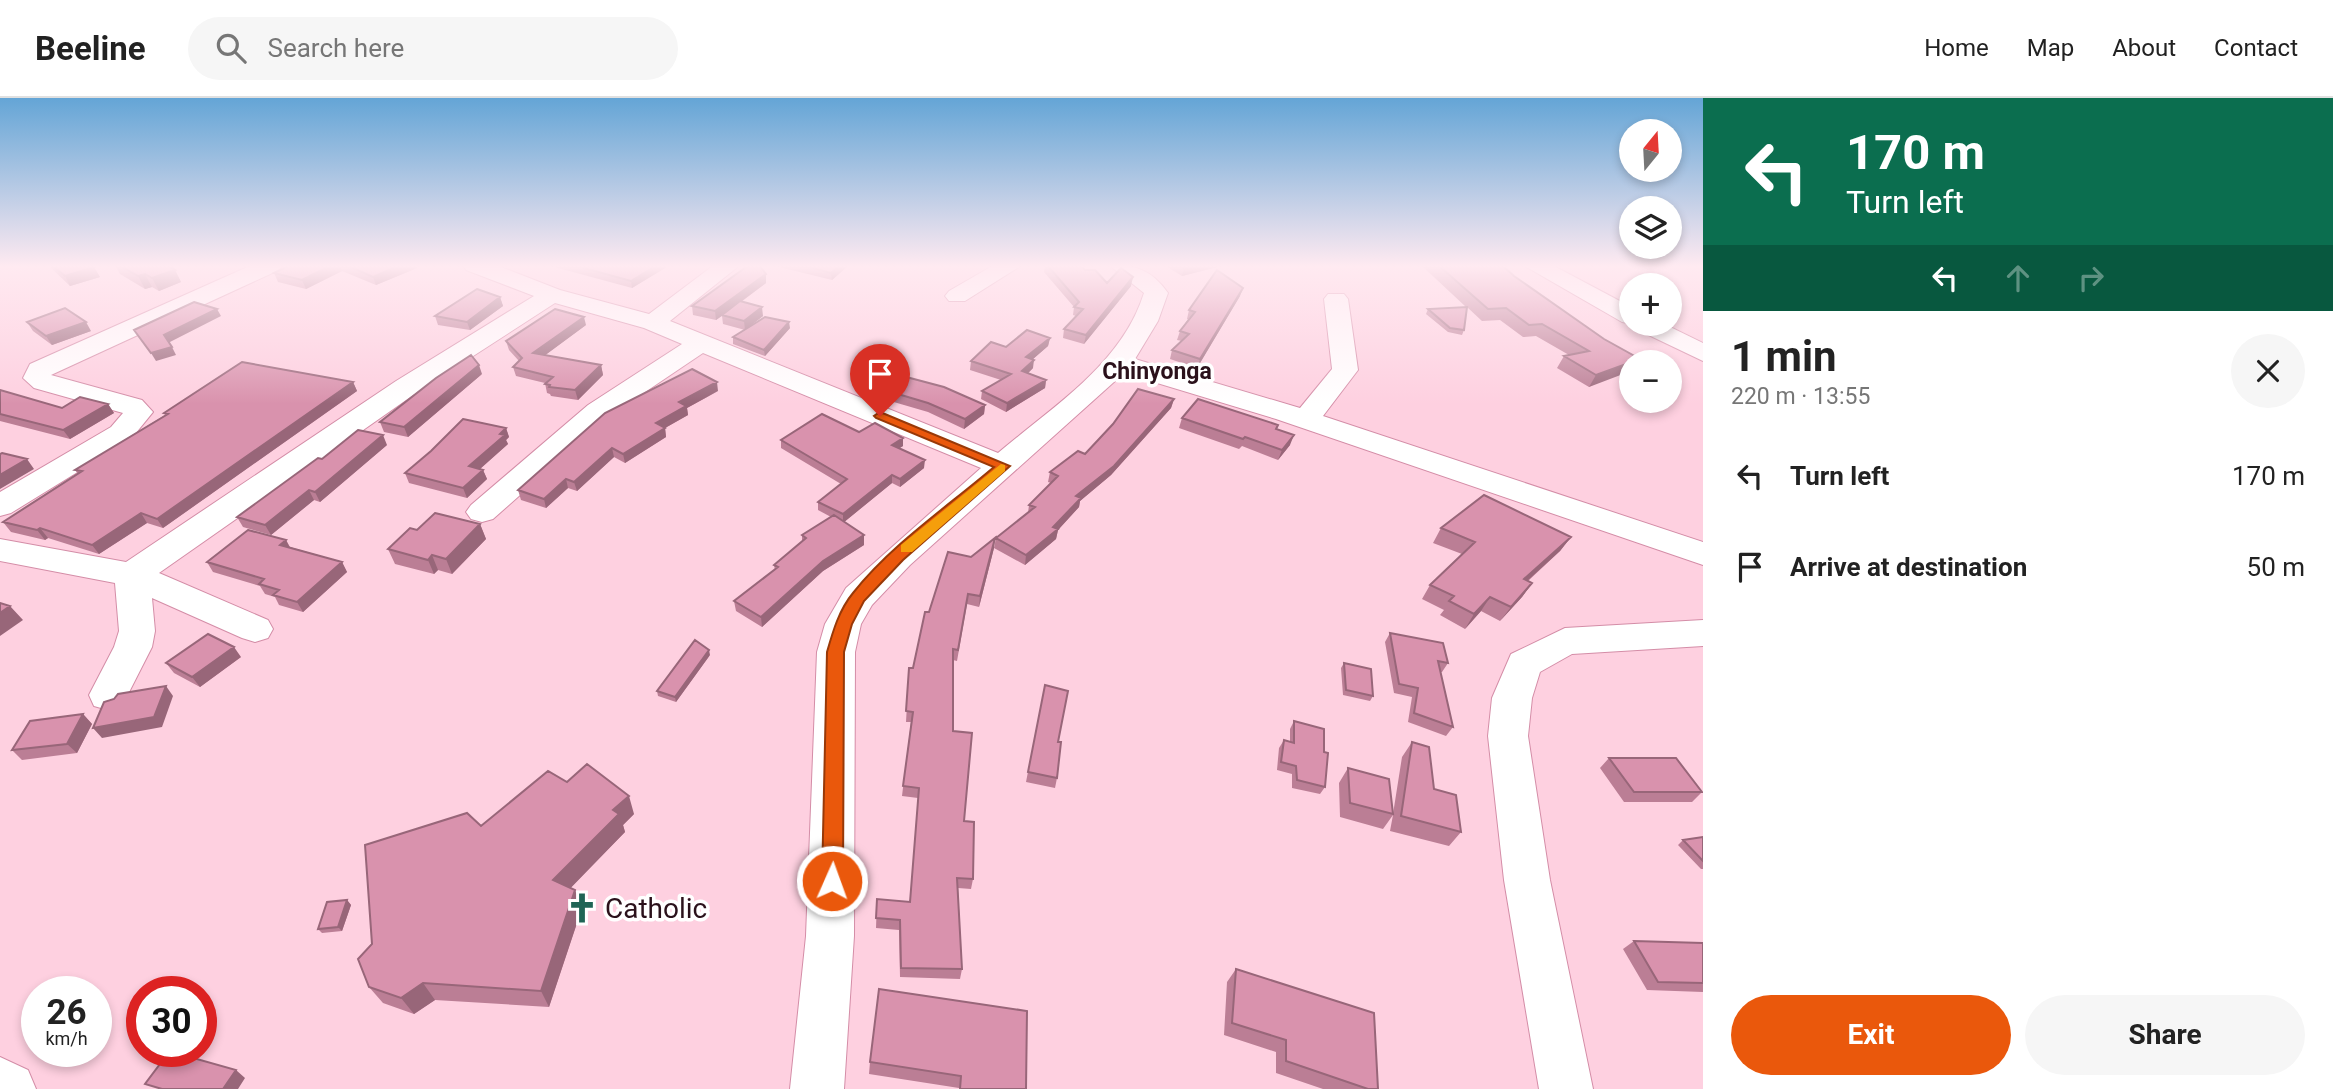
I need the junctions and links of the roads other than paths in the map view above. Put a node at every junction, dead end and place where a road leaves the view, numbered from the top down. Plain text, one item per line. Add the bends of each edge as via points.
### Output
1 (169, 311) edge
2 (526, 311) edge
3 (611, 311) edge
4 (668, 311) edge
5 (1152, 311) edge
6 (1338, 311) edge
7 (653, 323) junction
8 (1669, 336) edge
9 (701, 343) junction
10 (1703, 353) edge
11 (1119, 363) junction
12 (1305, 420) junction
13 (1003, 466) junction
14 (0, 506) edge
15 (482, 512) dead end
16 (0, 550) edge
17 (1703, 554) edge
18 (132, 575) junction
19 (255, 629) dead end
20 (1703, 633) edge
21 (108, 695) dead end
22 (0, 1084) edge
23 (9, 1089) edge
24 (817, 1089) edge
25 (1566, 1089) edge

1 - 14 street via 39,370 36,378 43,382 132,405 139,412 121,433
2 - 18 street
3 - 7 street
4 - 7 street
5 - 11 street
6 - 12 street via 1345,370
7 - 9 street
8 - 10 street
9 - 13 street
9 - 15 street via 598,411
11 - 12 street
11 - 13 street
12 - 17 street
13 - 24 street via 898,557 858,597 843,624 836,652 831,909
16 - 18 street
18 - 19 street
18 - 21 street via 137,631
20 - 25 street via 1565,640 1524,664 1512,698 1508,736 1527,880
22 - 23 street

